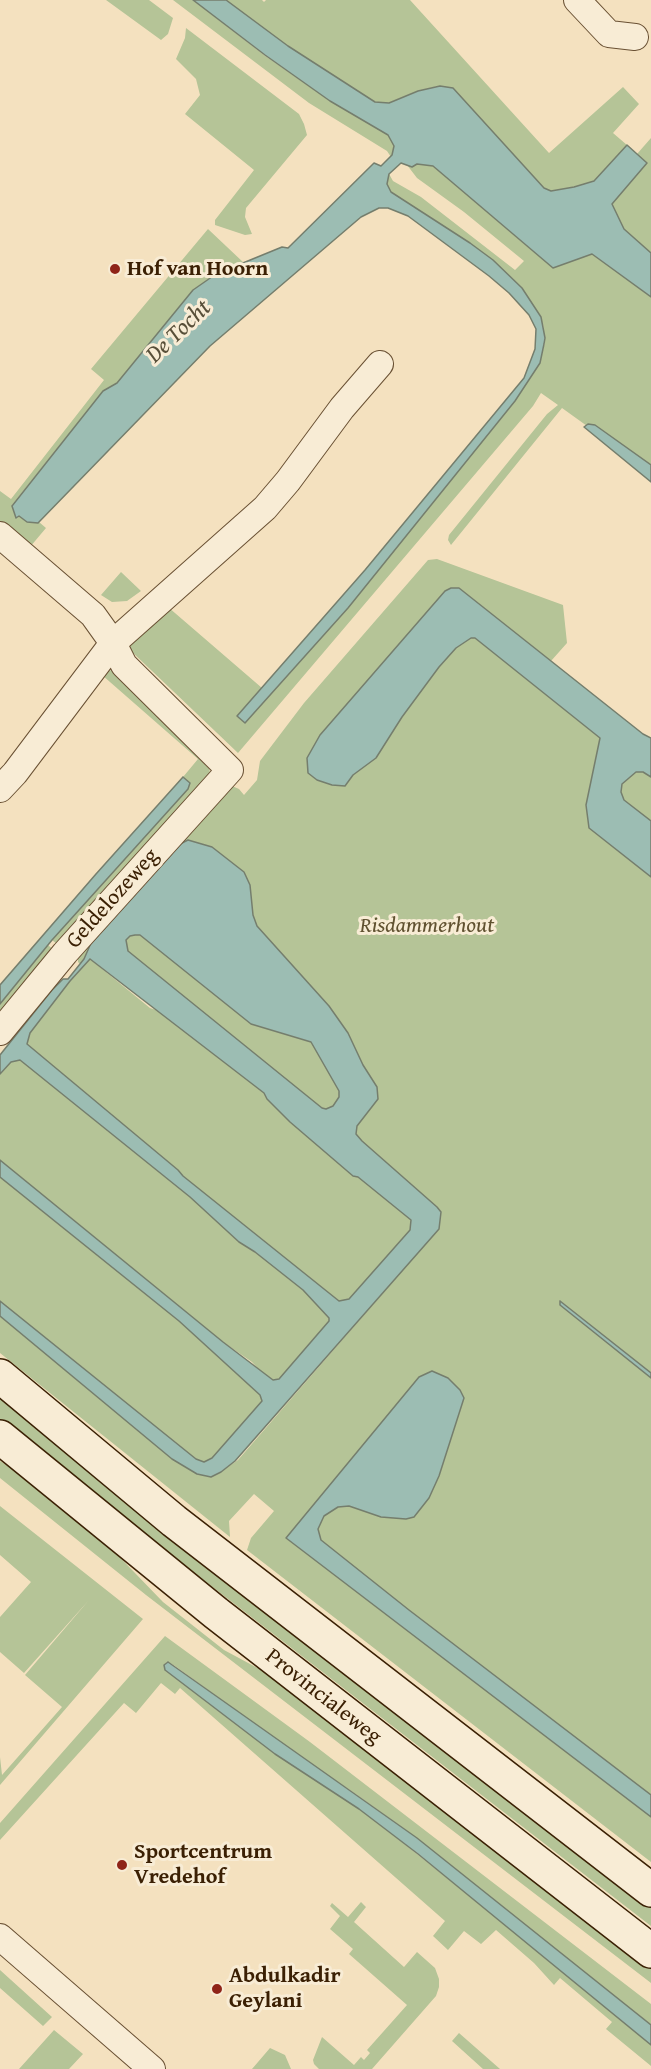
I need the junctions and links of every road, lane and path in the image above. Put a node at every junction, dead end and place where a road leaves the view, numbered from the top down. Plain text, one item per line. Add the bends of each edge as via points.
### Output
1 (578, 0) edge
2 (635, 37) dead end
3 (380, 364) dead end
4 (0, 535) edge
5 (113, 643) junction
6 (0, 789) edge
7 (0, 1032) edge
8 (0, 1376) edge
9 (0, 1437) edge
10 (651, 1890) edge
11 (0, 1937) edge
12 (651, 1951) edge
13 (152, 2069) edge

1 - 2 street via 609,34
3 - 5 street via 265,508
4 - 5 street via 93,615
5 - 6 street
5 - 7 street, Geldelozeweg via 124,665 230,770 64,953
8 - 10 main road via 174,1521
9 - 12 main road, Provincialeweg via 216,1613
11 - 13 street

